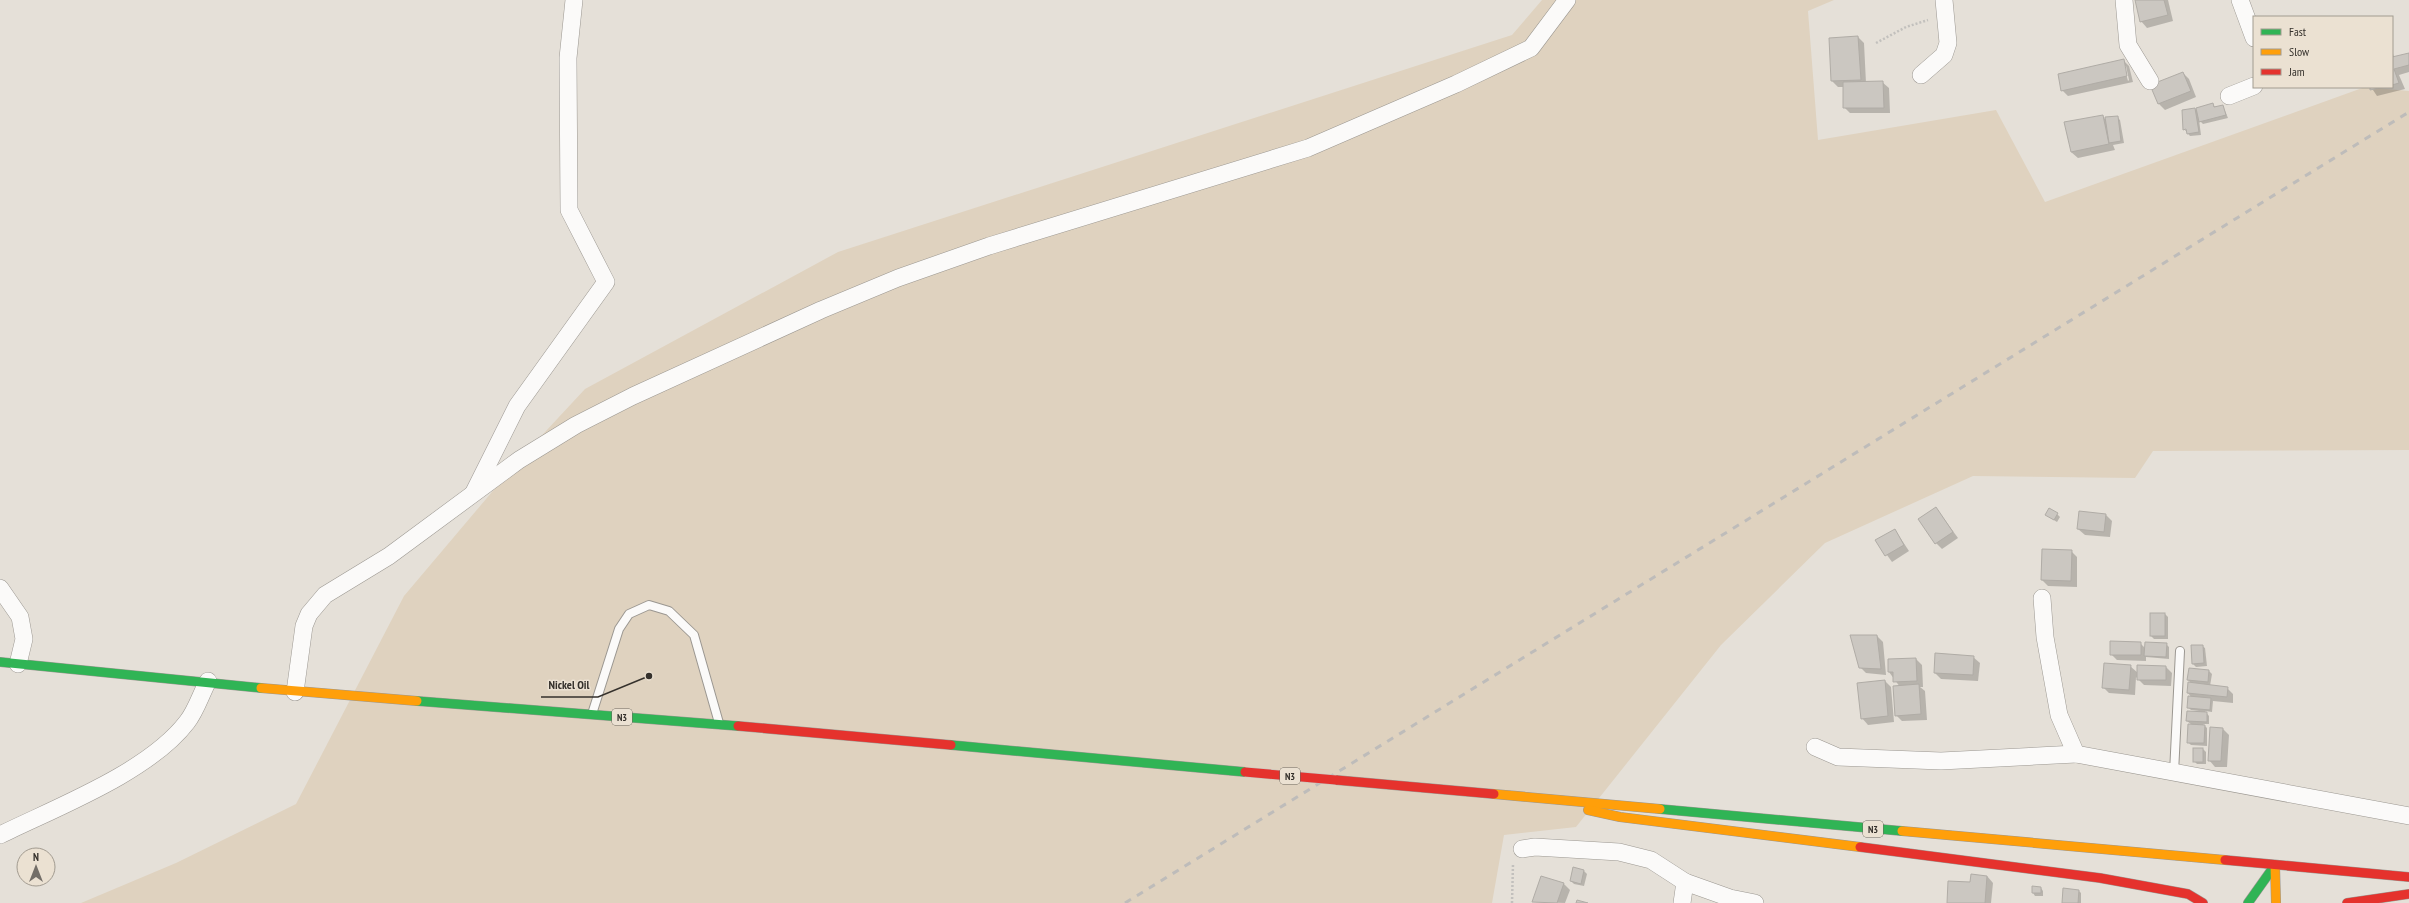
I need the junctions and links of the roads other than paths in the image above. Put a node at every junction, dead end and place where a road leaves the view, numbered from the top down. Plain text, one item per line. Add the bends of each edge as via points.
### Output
1 (574, 0) edge
2 (1567, 0) edge
3 (2124, 0) edge
4 (2240, 0) edge
5 (1945, 8) edge
6 (2253, 35) edge
7 (1921, 74) dead end
8 (2150, 81) dead end
9 (2253, 86) edge
10 (2229, 96) dead end
11 (473, 494) junction
12 (0, 588) edge
13 (2042, 598) dead end
14 (2180, 651) dead end
15 (0, 662) edge
16 (18, 664) junction
17 (208, 681) junction
18 (295, 692) junction
19 (592, 715) junction
20 (719, 724) junction
21 (1815, 747) dead end
22 (2076, 754) junction
23 (2174, 773) junction
24 (1540, 800) junction
25 (2409, 816) edge
26 (0, 835) edge
27 (1522, 849) road end
28 (2275, 865) junction
29 (2409, 877) edge
30 (1685, 882) junction
31 (2409, 894) edge
32 (1682, 903) edge
33 (1755, 903) edge
34 (2203, 903) edge
35 (2248, 903) edge
36 (2276, 903) edge
37 (2347, 903) edge

1 - 11 street via 568,58 569,210 606,282 517,406
2 - 11 street via 1531,48 1456,84 1308,148 989,246 898,278 821,310 633,396 576,425 519,460
3 - 8 street via 2128,44
4 - 6 street
5 - 7 street via 1948,43 1944,55
9 - 10 street
11 - 18 street via 389,556 325,594 309,614 304,626
12 - 16 street via 20,617 24,639
13 - 22 street via 2045,637 2059,716
14 - 23 lane
15 - 16 main road, N3
16 - 17 main road, N3
17 - 18 main road, N3
17 - 26 street via 188,722 149,758 120,776
18 - 19 main road, N3
19 - 20 main road, N3
19 - 20 lane via 619,629 629,614 649,606 669,611 694,636
20 - 24 main road, N3, bridge
21 - 22 street via 1838,757 1941,760
22 - 23 street
23 - 25 street
24 - 28 main road, N3
24 - 34 main road via 1620,817 2145,885 2188,894
27 - 30 street via 1535,847 1619,852 1650,860
28 - 29 main road, N3
28 - 35 main road
28 - 36 main road
30 - 32 street
30 - 33 street via 1730,898
31 - 37 main road

